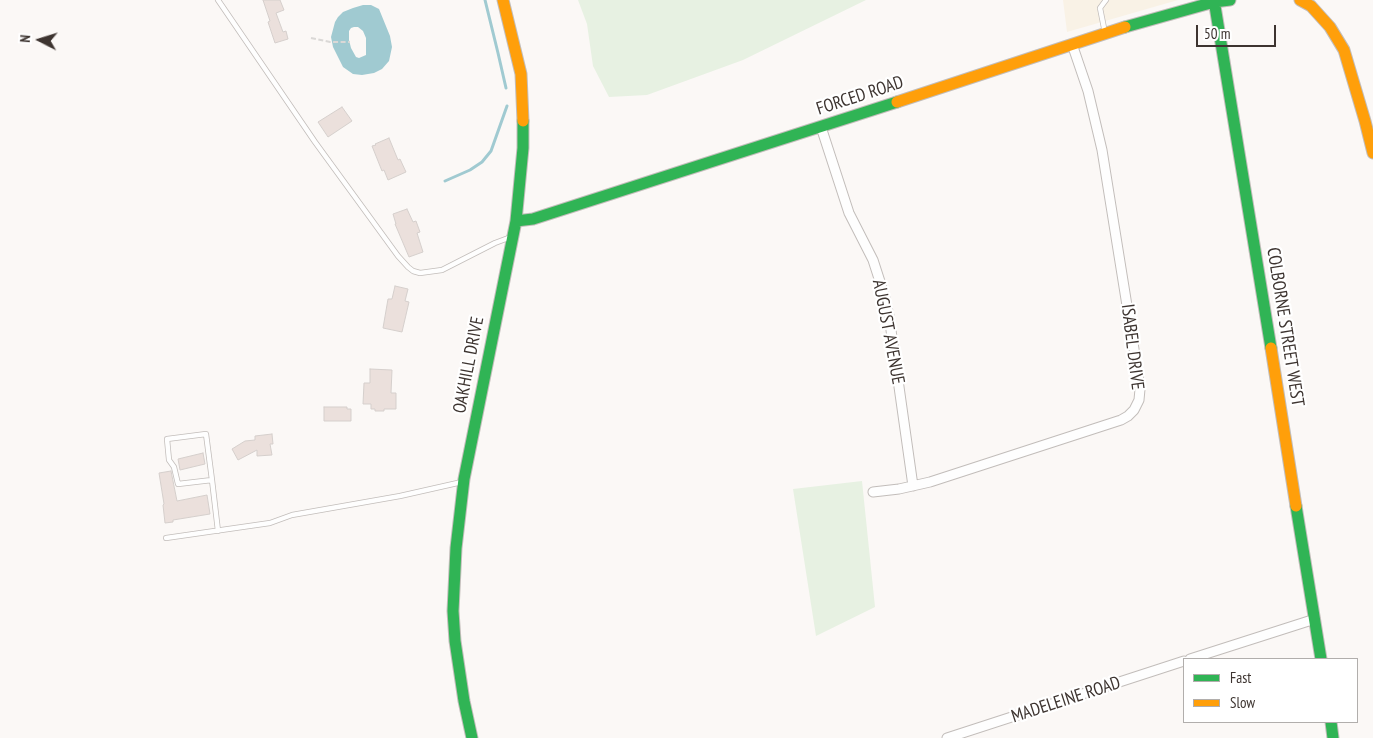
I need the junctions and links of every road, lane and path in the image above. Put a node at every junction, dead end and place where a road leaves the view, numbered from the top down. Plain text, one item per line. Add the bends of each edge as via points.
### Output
1 (218, 0) edge
2 (504, 0) edge
3 (1106, 0) edge
4 (1230, 0) edge
5 (1300, 0) edge
6 (1214, 1) edge
7 (1312, 3) edge
8 (1105, 33) junction
9 (311, 38) dead end
10 (350, 42) dead end
11 (1072, 44) junction
12 (821, 127) junction
13 (1373, 154) edge
14 (516, 221) junction
15 (512, 237) junction
16 (212, 480) junction
17 (464, 482) junction
18 (913, 486) junction
19 (873, 492) dead end
20 (218, 530) junction
21 (166, 538) dead end
22 (1314, 619) junction
23 (1193, 658) edge
24 (1321, 658) edge
25 (1183, 661) edge
26 (1330, 723) edge
27 (472, 738) edge
28 (947, 738) edge
29 (1333, 738) edge

1 - 15 lane via 315,142 408,267 420,273 442,270
2 - 14 street, OAKHILL DRIVE via 523,97 523,148
3 - 8 lane via 1100,8
4 - 6 street, FORCED ROAD
5 - 7 street
6 - 8 street, FORCED ROAD
6 - 22 street, COLBORNE STREET WEST
7 - 13 street via 1344,50
8 - 11 street, FORCED ROAD
9 - 10 path
11 - 12 street, FORCED ROAD
11 - 18 street, ISABEL DRIVE via 1088,91 1102,150 1138,374 1139,400 1134,410 1121,420
12 - 14 street, FORCED ROAD via 533,219
12 - 18 street, AUGUST AVENUE via 845,203 873,260 884,294
14 - 15 street, OAKHILL DRIVE
15 - 17 street, OAKHILL DRIVE
16 - 16 lane via 206,434 167,440 169,460 178,484
16 - 20 lane
17 - 20 lane via 292,515 270,523
17 - 27 street, OAKHILL DRIVE via 453,610 458,664
18 - 19 street, ISABEL DRIVE
20 - 21 lane
22 - 23 street
22 - 24 street, COLBORNE STREET WEST
25 - 28 street, MADELEINE ROAD
26 - 29 street

